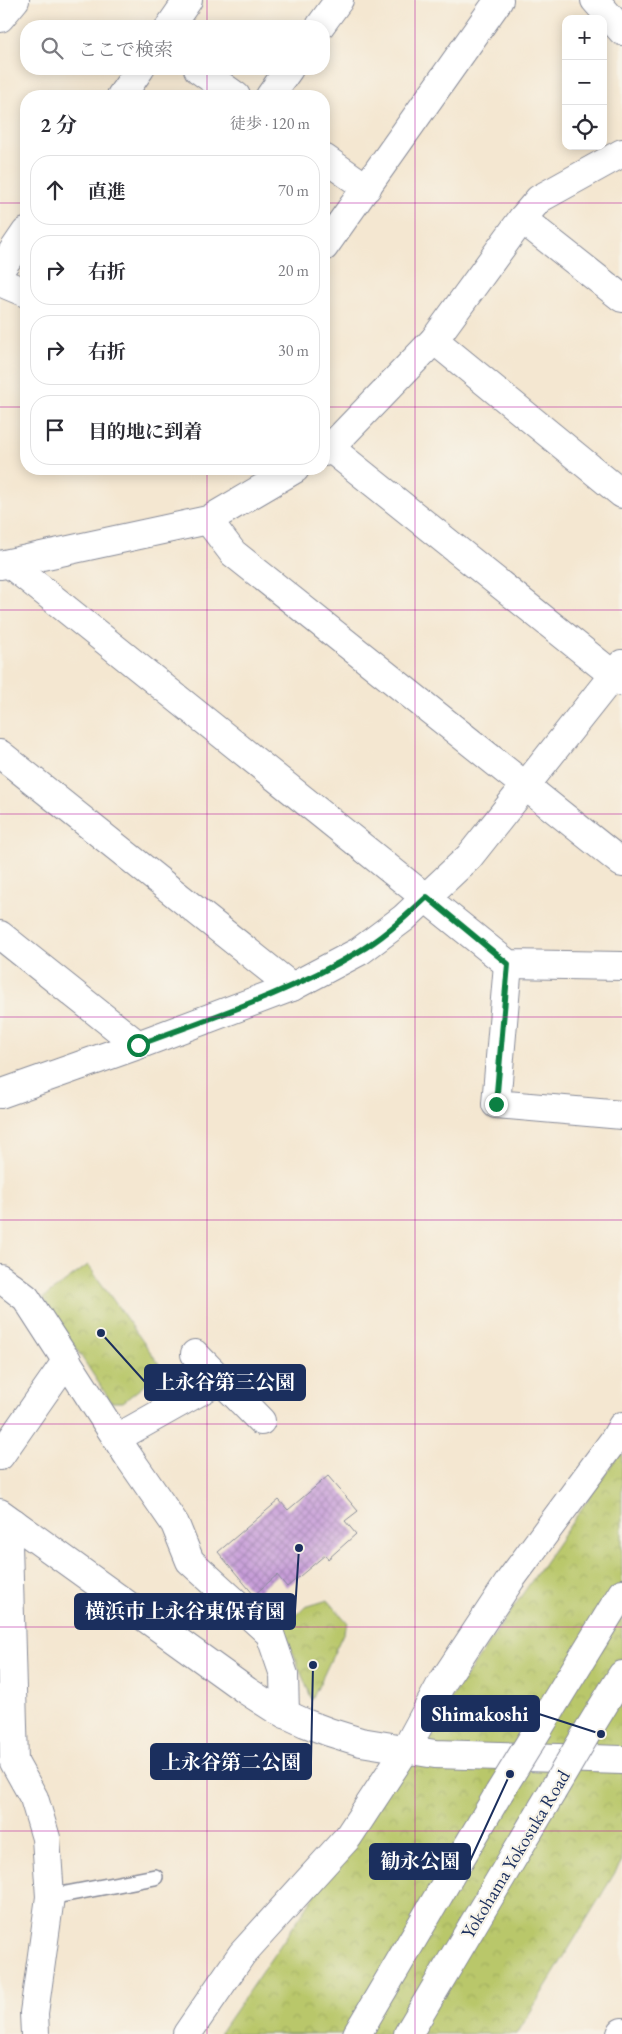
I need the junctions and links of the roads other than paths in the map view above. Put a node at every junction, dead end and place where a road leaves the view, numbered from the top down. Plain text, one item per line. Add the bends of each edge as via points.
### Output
1 (15, 0) edge
2 (188, 0) edge
3 (339, 0) edge
4 (499, 0) edge
5 (595, 0) edge
6 (0, 18) edge
7 (174, 20) edge
8 (324, 20) edge
9 (622, 31) edge
10 (136, 75) edge
11 (206, 75) edge
12 (286, 75) edge
13 (125, 90) edge
14 (228, 90) edge
15 (274, 90) edge
16 (622, 153) edge
17 (330, 162) edge
18 (367, 188) junction
19 (522, 218) junction
20 (330, 239) edge
21 (20, 241) edge
22 (0, 270) edge
23 (0, 282) edge
24 (20, 290) edge
25 (622, 298) edge
26 (434, 340) junction
27 (330, 447) edge
28 (330, 452) edge
29 (285, 475) edge
30 (622, 494) edge
31 (208, 520) junction
32 (5, 565) edge
33 (619, 673) edge
34 (0, 754) edge
35 (525, 786) junction
36 (622, 863) edge
37 (427, 897) junction
38 (0, 935) edge
39 (508, 964) junction
40 (622, 966) edge
41 (292, 987) junction
42 (138, 1045) junction
43 (0, 1094) edge
44 (622, 1115) edge
45 (0, 1278) edge
46 (195, 1354) dead end
47 (67, 1360) junction
48 (220, 1380) junction
49 (261, 1422) dead end
50 (622, 1426) edge
51 (117, 1438) junction
52 (0, 1456) edge
53 (7, 1518) edge
54 (622, 1593) edge
55 (622, 1675) edge
56 (285, 1714) junction
57 (406, 1749) junction
58 (622, 1760) edge
59 (155, 1877) dead end
60 (50, 1897) junction
61 (35, 2034) edge
62 (187, 2034) edge
63 (357, 2034) edge
64 (408, 2034) edge

1 - 6 main road
2 - 7 main road
3 - 8 main road
4 - 18 main road
5 - 9 main road
10 - 13 main road
11 - 14 main road
12 - 15 main road
16 - 19 main road via 539,199
17 - 18 main road
18 - 20 main road
19 - 25 main road
19 - 26 main road
21 - 22 main road
23 - 24 main road
26 - 27 main road
26 - 30 main road
28 - 33 main road
29 - 31 main road
31 - 32 main road
31 - 35 main road via 233,553
32 - 37 main road
33 - 35 main road
34 - 41 main road
35 - 36 main road
35 - 37 main road via 469,857
37 - 39 main road
37 - 41 main road via 360,951
38 - 42 main road
39 - 40 main road
39 - 44 main road via 496,1104
41 - 42 main road
42 - 43 main road
45 - 47 main road via 26,1298
46 - 48 main road
47 - 51 main road
47 - 52 main road
48 - 49 main road
48 - 51 main road
50 - 57 main road via 511,1579 440,1686
51 - 56 main road via 175,1524 190,1561 270,1634 284,1675
53 - 56 main road via 247,1691
53 - 60 main road via 14,1762 34,1798 46,1838
54 - 63 main road, bridge
55 - 64 main road, Yokohama Yokosuka Road, bridge
56 - 57 main road via 361,1742
57 - 58 main road via 435,1754
57 - 62 main road via 348,1837 242,1954
59 - 60 lane
60 - 61 main road via 34,2013

